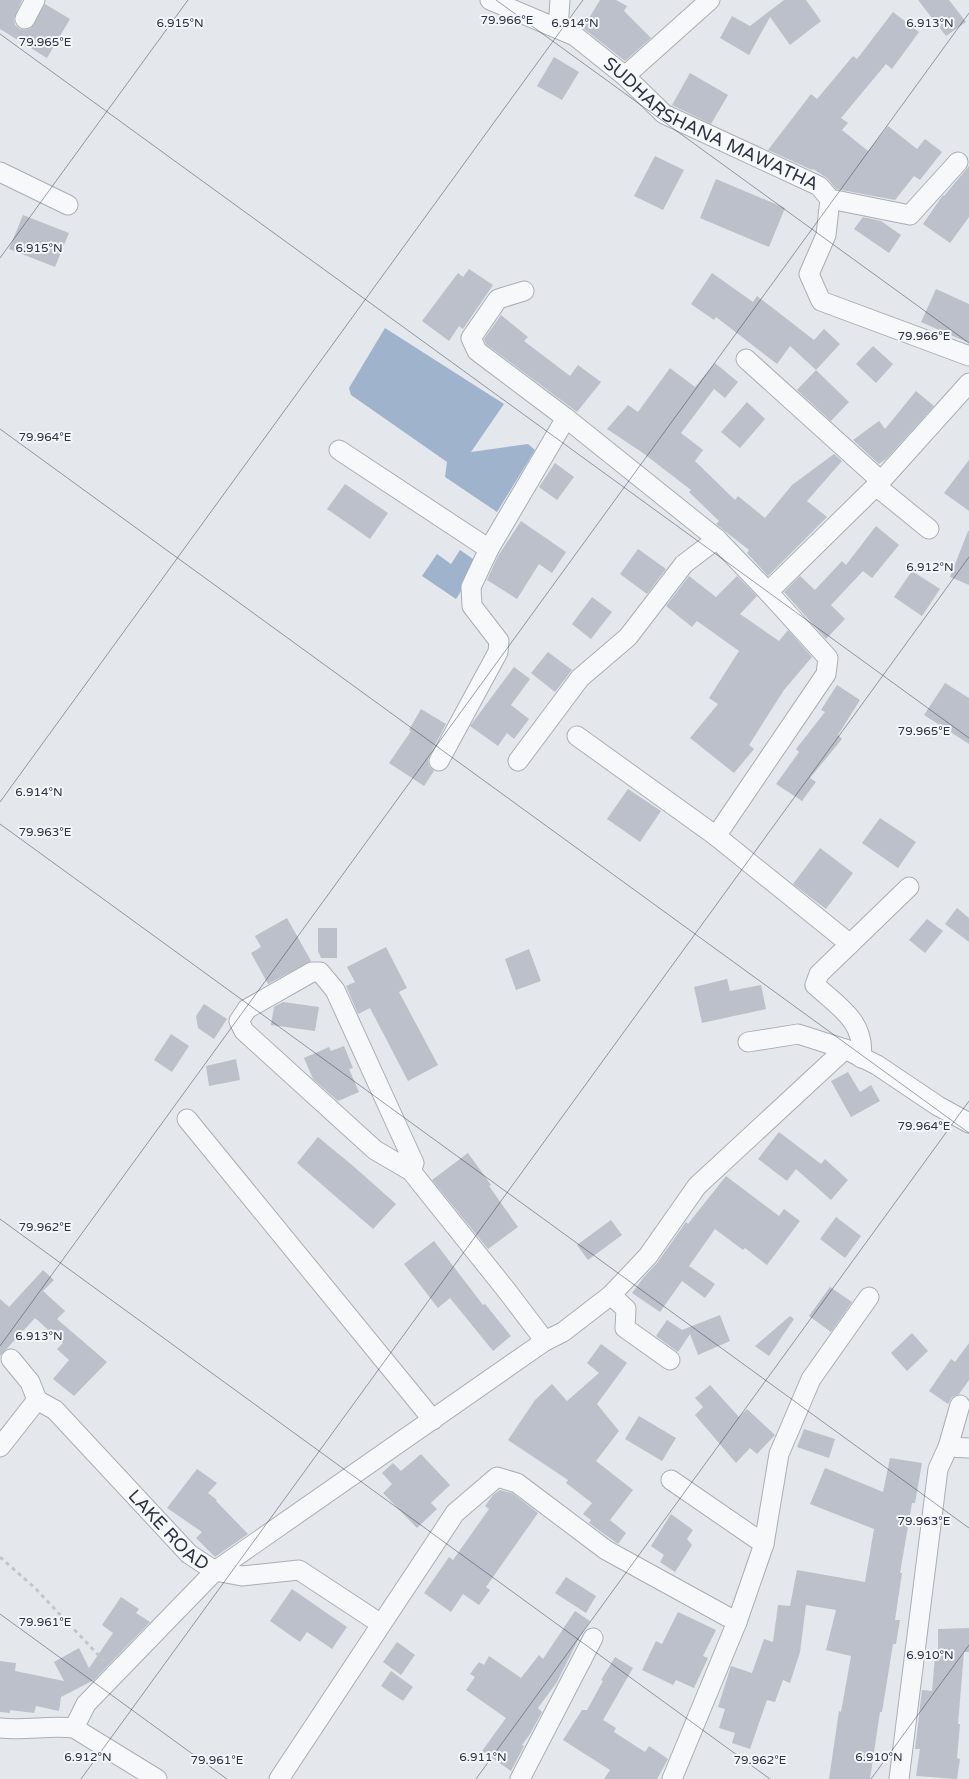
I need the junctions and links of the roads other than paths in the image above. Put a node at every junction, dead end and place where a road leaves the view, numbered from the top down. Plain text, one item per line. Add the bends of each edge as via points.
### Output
1 (35, 0) edge
2 (490, 0) edge
3 (560, 0) edge
4 (710, 0) edge
5 (25, 19) dead end
6 (558, 28) junction
7 (625, 76) junction
8 (958, 162) dead end
9 (0, 172) edge
10 (830, 199) junction
11 (68, 205) dead end
12 (524, 291) dead end
13 (969, 356) edge
14 (746, 359) dead end
15 (969, 383) edge
16 (566, 418) junction
17 (339, 450) dead end
18 (879, 484) junction
19 (929, 530) dead end
20 (718, 539) junction
21 (488, 549) junction
22 (768, 592) junction
23 (577, 736) dead end
24 (439, 761) dead end
25 (518, 761) dead end
26 (716, 836) junction
27 (909, 887) dead end
28 (850, 944) junction
29 (748, 1042) dead end
30 (853, 1053) junction
31 (188, 1119) dead end
32 (969, 1123) edge
33 (411, 1171) junction
34 (611, 1295) junction
35 (869, 1297) dead end
36 (545, 1341) junction
37 (12, 1359) dead end
38 (670, 1360) dead end
39 (37, 1400) junction
40 (960, 1405) dead end
41 (433, 1420) junction
42 (0, 1447) edge
43 (948, 1447) junction
44 (969, 1448) edge
45 (671, 1480) dead end
46 (764, 1544) junction
47 (215, 1571) junction
48 (737, 1622) junction
49 (381, 1624) junction
50 (592, 1638) dead end
51 (0, 1728) edge
52 (74, 1728) junction
53 (157, 1779) edge
54 (279, 1779) edge
55 (520, 1779) edge
56 (672, 1779) edge
57 (899, 1779) edge

1 - 5 street
2 - 6 street, SUDHARSHANA MAWATHA
3 - 6 street
4 - 7 street
6 - 7 street, SUDHARSHANA MAWATHA via 575,36
7 - 10 street, SUDHARSHANA MAWATHA via 664,114 819,186
8 - 10 street via 910,215
9 - 11 street
10 - 13 street, SUDHARSHANA MAWATHA via 826,235 809,274 821,300
12 - 16 street via 498,299 471,338 477,351
14 - 18 street
15 - 18 street
16 - 20 street
16 - 21 street
17 - 21 street
18 - 19 street
18 - 22 street
20 - 22 street
20 - 25 street via 684,564 628,637 580,678
21 - 24 street via 471,587 472,606 499,642 498,652
22 - 26 street via 828,658 826,674
23 - 26 street
26 - 28 street
27 - 28 street
28 - 30 street via 819,974 815,985 854,1020 863,1044
29 - 30 street via 798,1034
30 - 32 street
30 - 34 street via 697,1186 648,1256
31 - 41 street
33 - 33 street via 414,1163 335,990 320,972 312,972 246,1008 239,1021 244,1031 375,1150
33 - 36 street
34 - 36 street via 563,1332
34 - 38 street via 626,1309 625,1328
35 - 46 street via 811,1379 779,1454
36 - 41 street
37 - 39 street via 30,1382
39 - 42 street
39 - 47 street, LAKE ROAD via 56,1410 189,1554
40 - 43 street
41 - 47 street
43 - 44 street
43 - 57 street via 938,1469
45 - 46 street
46 - 48 street
47 - 49 street, LAKE ROAD via 242,1576 299,1570
47 - 52 street via 86,1704
48 - 49 street via 606,1550 517,1483 497,1477 455,1513
48 - 56 street
49 - 54 street
50 - 55 street
51 - 52 street
52 - 53 street

